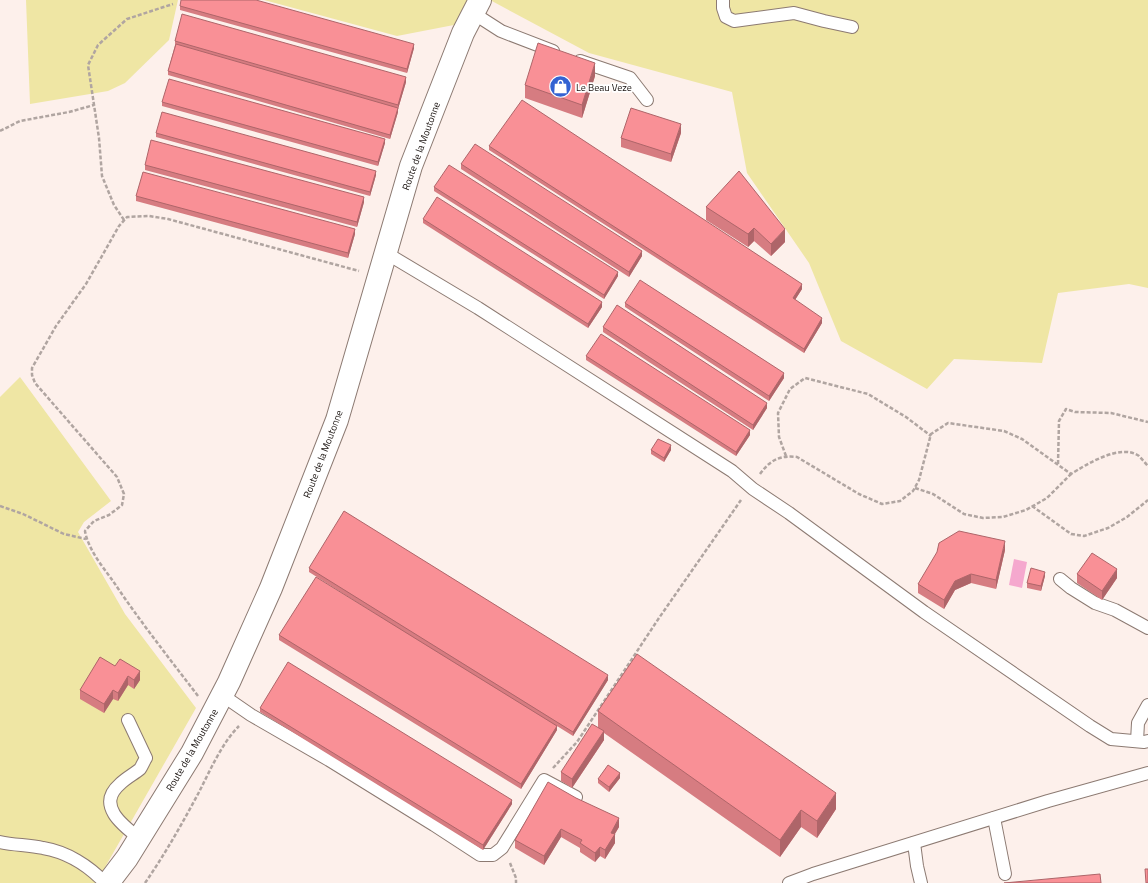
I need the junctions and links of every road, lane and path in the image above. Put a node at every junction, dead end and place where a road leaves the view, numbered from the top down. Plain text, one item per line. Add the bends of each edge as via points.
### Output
1 (723, 0) edge
2 (173, 4) dead end
3 (476, 7) edge
4 (852, 27) dead end
5 (647, 100) dead end
6 (94, 105) junction
7 (0, 131) edge
8 (124, 220) junction
9 (386, 253) junction
10 (378, 276) junction
11 (1148, 422) edge
12 (931, 436) junction
13 (786, 456) junction
14 (1058, 465) junction
15 (1148, 466) edge
16 (1071, 474) junction
17 (751, 487) junction
18 (915, 488) junction
19 (1148, 500) edge
20 (0, 506) edge
21 (1032, 506) junction
22 (86, 539) junction
23 (1060, 579) dead end
24 (1148, 628) edge
25 (218, 704) junction
26 (1148, 705) edge
27 (251, 714) junction
28 (128, 720) dead end
29 (1142, 741) edge
30 (1148, 773) edge
31 (544, 780) junction
32 (576, 797) edge
33 (994, 818) junction
34 (139, 838) junction
35 (0, 842) edge
36 (914, 843) junction
37 (502, 848) junction
38 (1005, 874) dead end
39 (105, 883) edge
40 (108, 883) edge
41 (145, 883) edge
42 (516, 883) edge
43 (789, 883) edge
44 (921, 883) edge

1 - 4 lane via 726,17 734,21 794,13
2 - 6 path via 127,19 98,45 88,65
3 - 5 lane via 501,31 630,78
3 - 9 main road, Route de la Moutonne via 463,33 411,166
6 - 7 path via 20,121
6 - 8 path via 102,176 114,205
8 - 10 path via 127,216 149,216 168,220
8 - 22 path via 32,368 35,383 117,477 124,494 122,505 109,515 94,521 85,531
9 - 10 main road, Route de la Moutonne
9 - 17 lane via 638,410 732,471
10 - 25 main road, Route de la Moutonne via 337,420 271,588
11 - 14 path via 1111,413 1075,412 1066,409 1059,421
12 - 13 path via 868,394 805,378 790,389 778,413 779,437
12 - 14 path via 948,423 1004,431 1022,439
12 - 18 path
13 - 17 path via 768,464
13 - 18 path via 797,457 859,494 882,504 900,501
14 - 16 path
15 - 16 path via 1138,455 1124,452 1108,454 1087,463
16 - 21 path via 1047,498
17 - 29 lane via 924,612 1090,726 1111,739
17 - 31 path via 658,618 577,742
18 - 21 path via 933,494 964,514 983,518 1003,517
19 - 21 path via 1108,528 1084,536 1071,534
20 - 22 path via 64,534
22 - 25 path via 132,609 199,698
23 - 24 lane via 1095,603 1115,610
25 - 27 lane
25 - 34 main road, Route de la Moutonne via 192,754
26 - 29 lane via 1138,723
27 - 37 lane via 480,855 493,854
27 - 41 path via 233,732 166,852
28 - 34 lane via 146,758 140,768 118,785 111,796 111,806 114,816
30 - 33 lane
31 - 32 lane
31 - 37 lane
33 - 36 lane
33 - 38 lane
34 - 40 main road, Route de la Moutonne
35 - 39 lane via 44,848 66,855 93,870
36 - 43 lane
36 - 44 lane
37 - 42 path

